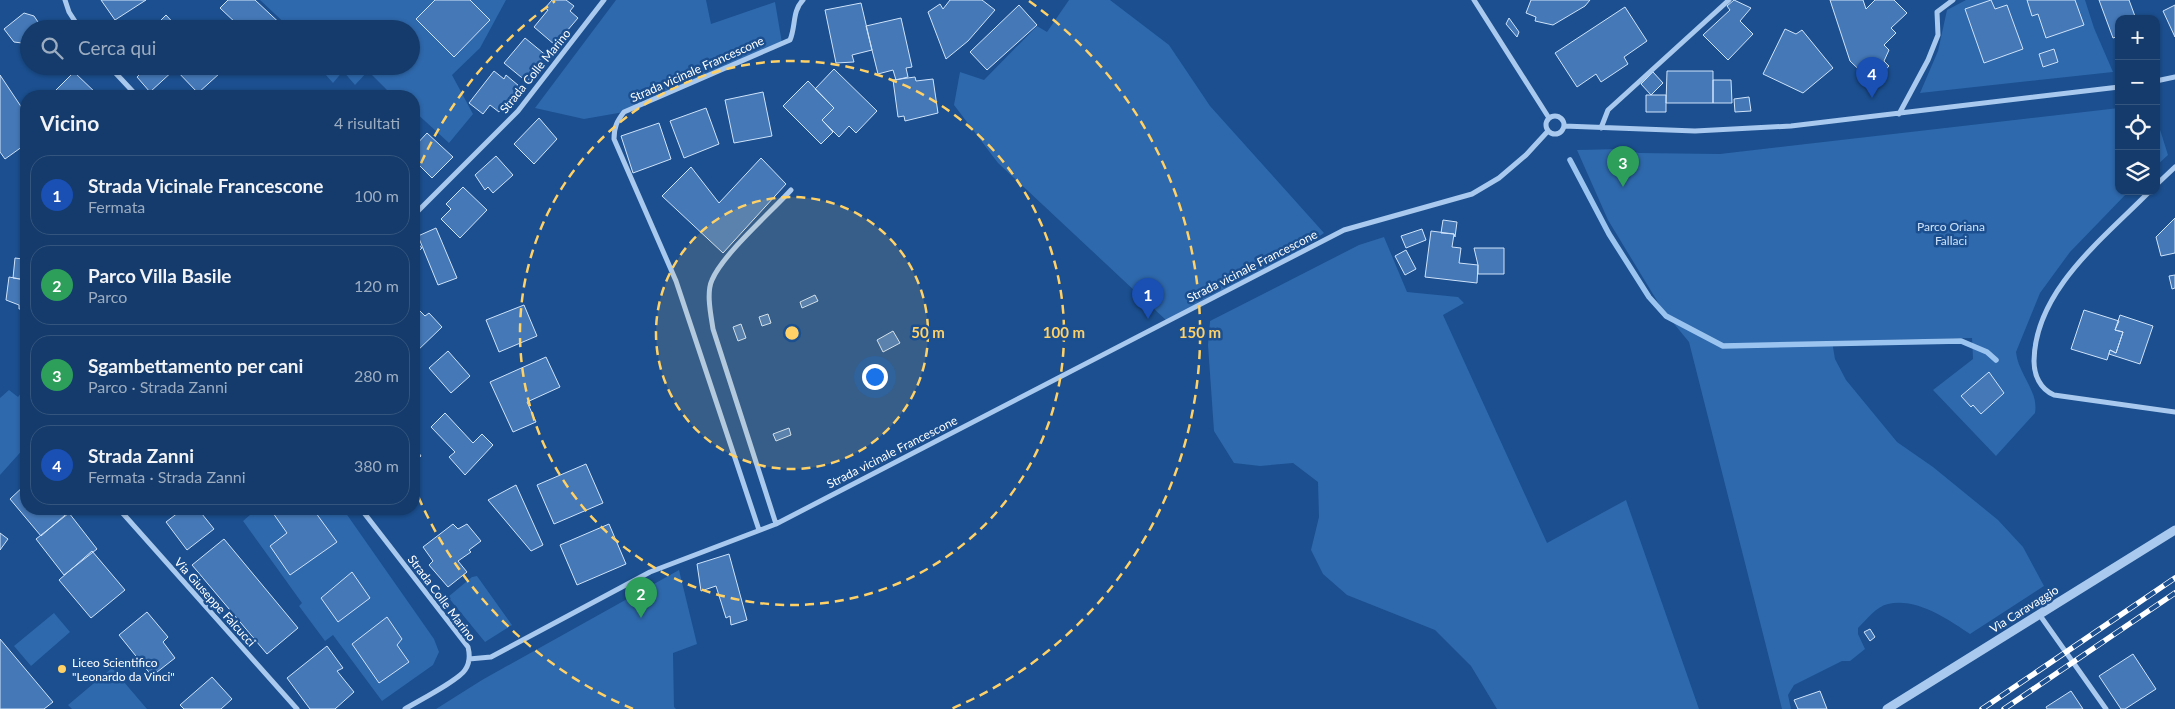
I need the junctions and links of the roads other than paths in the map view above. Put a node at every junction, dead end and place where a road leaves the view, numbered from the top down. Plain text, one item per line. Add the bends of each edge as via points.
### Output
1 (65, 0) edge
2 (604, 0) edge
3 (803, 0) edge
4 (1474, 0) edge
5 (1729, 0) edge
6 (1953, 0) edge
7 (74, 20) edge
8 (117, 75) edge
9 (2175, 78) edge
10 (2160, 81) edge
11 (2115, 87) edge
12 (131, 90) edge
13 (1899, 114) junction
14 (1549, 118) junction
15 (1564, 126) junction
16 (1601, 128) junction
17 (1548, 131) junction
18 (2175, 167) edge
19 (2160, 181) edge
20 (790, 190) dead end
21 (2146, 195) edge
22 (420, 208) edge
23 (2175, 412) edge
24 (123, 515) edge
25 (366, 515) edge
26 (776, 524) junction
27 (760, 530) junction
28 (2175, 530) edge
29 (2039, 614) junction
30 (469, 659) junction
31 (297, 709) edge
32 (405, 709) edge
33 (1887, 709) edge
34 (2106, 709) edge

1 - 7 street
2 - 22 street, Strada Colle Marino via 518,112
3 - 27 street, Strada vicinale Francescone via 795,9 795,29 790,40 624,112 614,130 614,139 676,281
4 - 14 street
5 - 16 street via 1608,110
6 - 13 street via 1937,12 1938,35
8 - 12 street
9 - 10 street
11 - 13 street
13 - 16 street via 1791,126 1695,131
14 - 15 street via 1560,117
14 - 17 street via 1546,123
15 - 16 street
15 - 17 street via 1560,134
17 - 26 street, Strada vicinale Francescone via 1526,155 1486,186 1470,194 1344,230
18 - 19 street
20 - 26 street via 726,259 711,281 710,304 713,329
21 - 23 street via 2083,260 2052,300 2037,339 2034,369 2043,387 2054,395
24 - 31 street, Via Giuseppe Falcucci
25 - 30 street, Strada Colle Marino via 468,647
26 - 27 street, Strada vicinale Francescone
27 - 30 street, Strada vicinale Francescone via 650,572 490,657
28 - 29 street, Via Caravaggio
29 - 33 street, Via Caravaggio
29 - 34 street
30 - 32 street, Strada Colle Marino via 463,673

